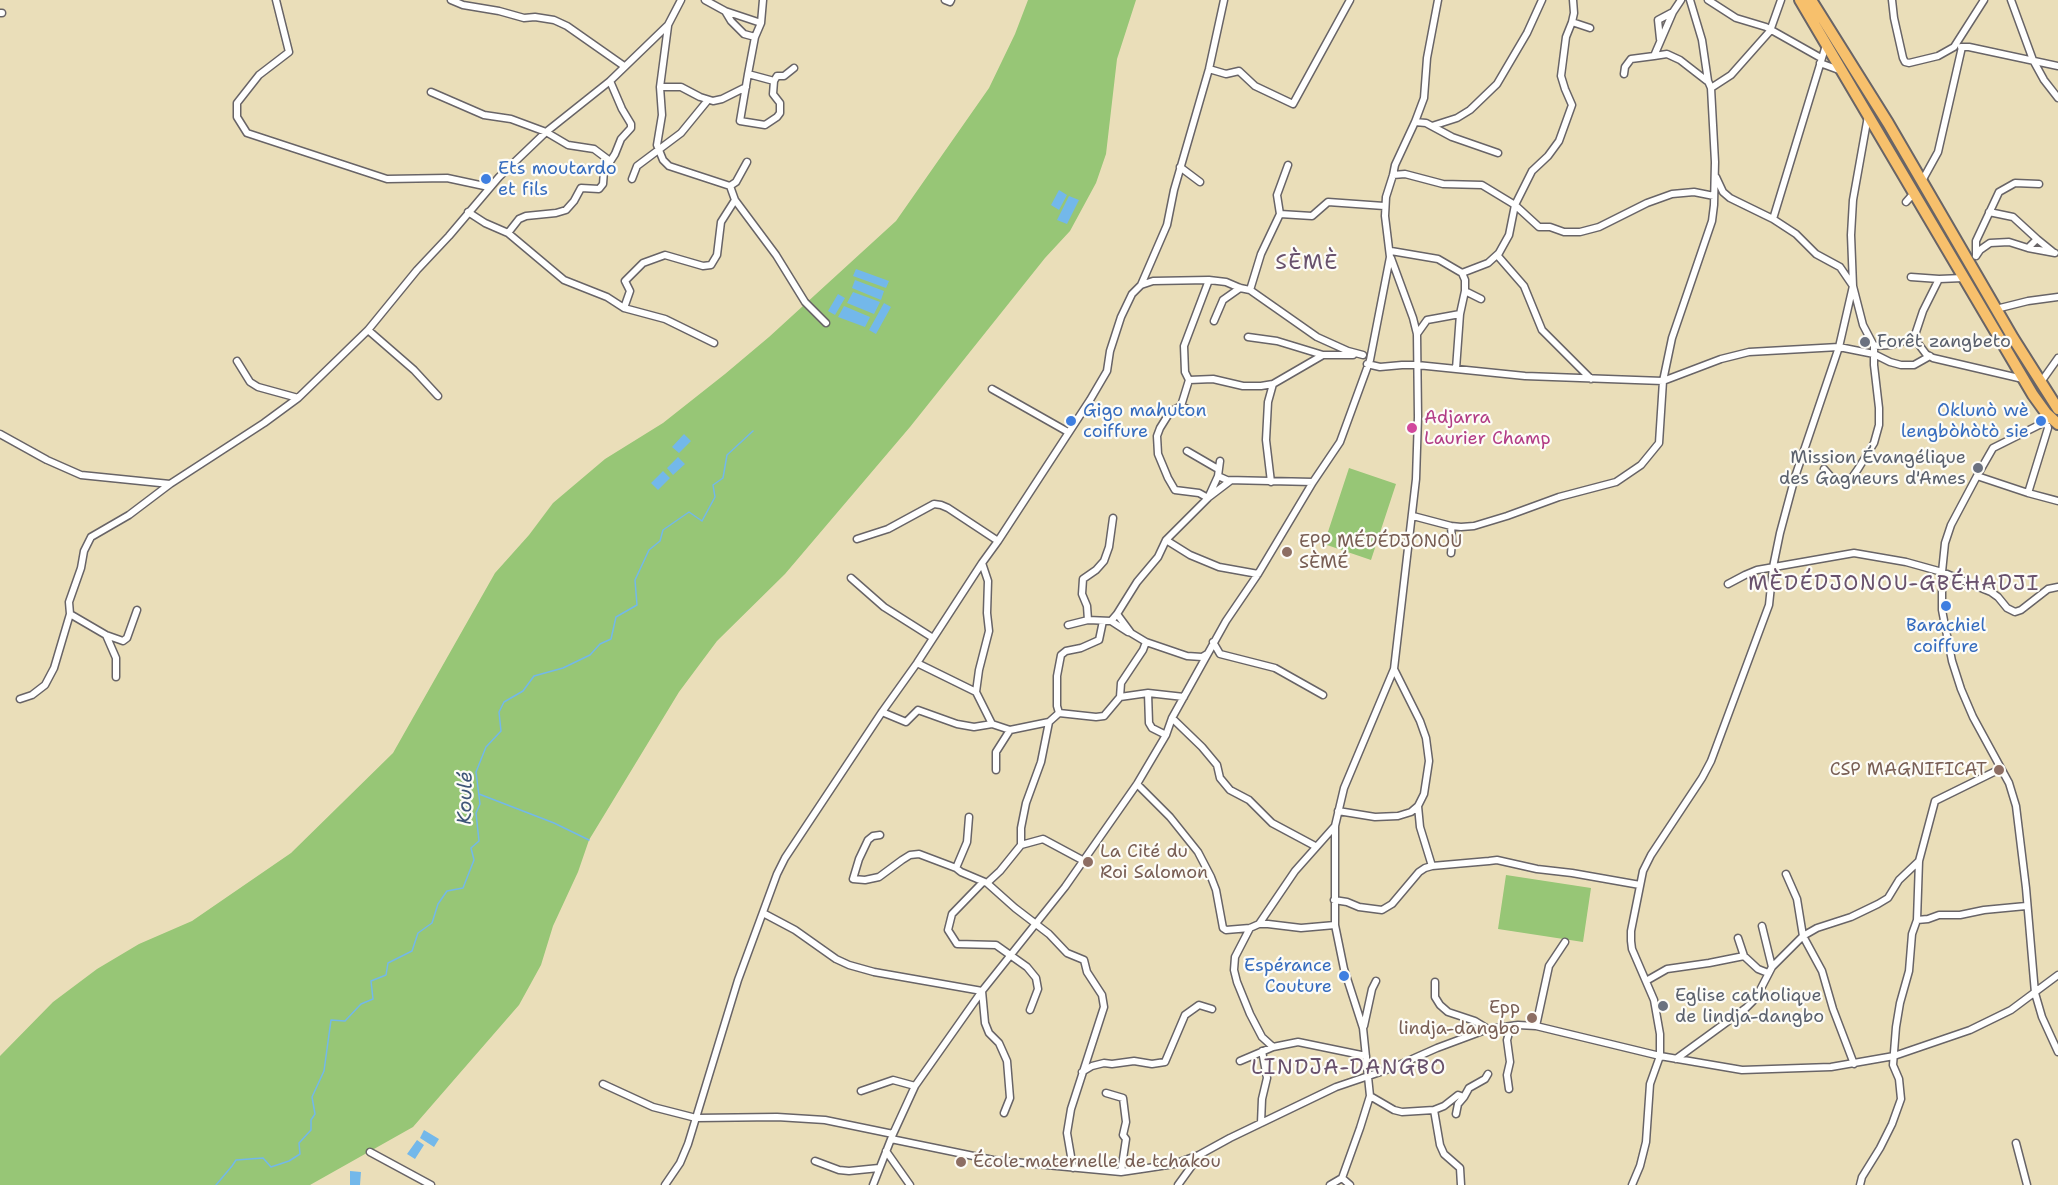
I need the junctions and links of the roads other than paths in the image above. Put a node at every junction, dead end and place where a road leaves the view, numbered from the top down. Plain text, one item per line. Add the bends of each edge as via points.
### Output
1 (276, 0) edge
2 (451, 0) edge
3 (681, 0) edge
4 (705, 0) edge
5 (763, 0) edge
6 (945, 0) edge
7 (951, 0) edge
8 (1224, 0) edge
9 (1350, 0) edge
10 (1438, 0) edge
11 (1542, 0) edge
12 (1574, 0) edge
13 (1681, 0) edge
14 (1690, 0) edge
15 (1708, 0) edge
16 (1781, 0) edge
17 (1800, 0) edge
18 (1811, 0) edge
19 (1892, 0) edge
20 (1984, 0) edge
21 (2011, 0) edge
22 (726, 11) junction
23 (1673, 12) junction
24 (1572, 22) junction
25 (761, 23) junction
26 (668, 25) junction
27 (1590, 28) dead end
28 (1967, 29) junction
29 (1770, 31) junction
30 (756, 37) junction
31 (1660, 42) junction
32 (1826, 45) junction
33 (1954, 47) junction
34 (1966, 47) junction
35 (1667, 54) junction
36 (1654, 56) junction
37 (1821, 60) junction
38 (2033, 60) junction
39 (624, 66) junction
40 (2058, 66) edge
41 (794, 68) dead end
42 (1209, 69) junction
43 (1841, 71) junction
44 (748, 74) junction
45 (1624, 74) dead end
46 (610, 81) junction
47 (774, 81) junction
48 (1709, 85) junction
49 (660, 87) junction
50 (746, 87) junction
51 (430, 92) dead end
52 (2058, 98) edge
53 (708, 100) junction
54 (1868, 115) junction
55 (1415, 122) junction
56 (1432, 126) junction
57 (546, 132) junction
58 (658, 151) junction
59 (1498, 153) dead end
60 (610, 160) junction
61 (747, 162) dead end
62 (1288, 165) dead end
63 (1180, 167) junction
64 (1714, 174) junction
65 (1393, 175) junction
66 (632, 179) dead end
67 (1922, 181) junction
68 (1200, 182) dead end
69 (2039, 184) dead end
70 (730, 186) junction
71 (489, 187) junction
72 (1714, 196) junction
73 (735, 200) junction
74 (1515, 205) junction
75 (1384, 206) junction
76 (468, 212) junction
77 (1989, 212) junction
78 (1280, 214) junction
79 (1773, 219) junction
80 (508, 233) junction
81 (2037, 239) junction
82 (2028, 248) junction
83 (1391, 254) junction
84 (1497, 255) junction
85 (1972, 259) junction
86 (1462, 273) junction
87 (1911, 277) dead end
88 (1963, 278) junction
89 (1939, 279) junction
90 (1209, 280) junction
91 (1141, 285) junction
92 (1853, 286) junction
93 (1240, 288) junction
94 (1250, 290) junction
95 (1465, 291) junction
96 (2058, 297) edge
97 (1481, 299) dead end
98 (624, 308) junction
99 (1995, 309) junction
100 (1460, 314) junction
101 (1413, 318) junction
102 (1427, 320) junction
103 (1214, 321) dead end
104 (826, 323) dead end
105 (368, 330) junction
106 (1417, 334) junction
107 (1248, 337) dead end
108 (1914, 338) junction
109 (714, 343) dead end
110 (1839, 346) junction
111 (1874, 346) junction
112 (1874, 354) junction
113 (1323, 355) junction
114 (1363, 356) junction
115 (1930, 357) junction
116 (2058, 358) edge
117 (237, 361) dead end
118 (1368, 363) junction
119 (1417, 365) junction
120 (1456, 369) junction
121 (1591, 379) junction
122 (1189, 380) junction
123 (2025, 380) junction
124 (1664, 381) junction
125 (2041, 383) junction
126 (1273, 384) junction
127 (992, 389) dead end
128 (438, 396) dead end
129 (298, 398) junction
130 (1181, 406) junction
131 (2058, 409) edge
132 (1197, 413) dead end
133 (2051, 420) edge
134 (1068, 432) junction
135 (0, 434) edge
136 (1187, 451) dead end
137 (1220, 461) dead end
138 (1824, 469) dead end
139 (1218, 472) junction
140 (1977, 476) junction
141 (1231, 480) junction
142 (1271, 482) junction
143 (1313, 482) junction
144 (170, 484) junction
145 (2028, 493) junction
146 (1208, 498) junction
147 (2058, 501) edge
148 (1413, 516) junction
149 (1113, 518) dead end
150 (1450, 526) junction
151 (857, 539) dead end
152 (1166, 540) junction
153 (998, 541) junction
154 (1174, 546) junction
155 (1451, 554) dead end
156 (1158, 557) junction
157 (982, 563) junction
158 (1773, 567) junction
159 (1942, 572) junction
160 (1258, 574) junction
161 (851, 578) dead end
162 (1728, 584) dead end
163 (2058, 587) edge
164 (137, 610) dead end
165 (70, 614) junction
166 (1117, 614) junction
167 (1088, 620) junction
168 (1103, 621) junction
169 (1111, 621) junction
170 (1068, 625) dead end
171 (1131, 633) junction
172 (106, 635) junction
173 (933, 638) junction
174 (1146, 642) junction
175 (1213, 642) junction
176 (1208, 654) junction
177 (1220, 654) junction
178 (1187, 656) junction
179 (1204, 662) junction
180 (917, 663) junction
181 (1394, 669) junction
182 (1197, 675) junction
183 (116, 677) dead end
184 (976, 692) junction
185 (1148, 693) junction
186 (1323, 695) dead end
187 (1120, 697) junction
188 (1184, 697) junction
189 (20, 699) dead end
190 (882, 712) junction
191 (1059, 713) junction
192 (1172, 718) junction
193 (1048, 722) junction
194 (992, 724) junction
195 (1010, 730) junction
196 (1166, 735) junction
197 (2000, 769) junction
198 (996, 770) dead end
199 (1137, 784) junction
200 (1418, 806) junction
201 (1338, 811) junction
202 (969, 817) dead end
203 (1335, 826) junction
204 (880, 835) dead end
205 (1021, 845) junction
206 (1315, 846) junction
207 (1084, 861) junction
208 (1919, 861) junction
209 (1432, 866) junction
210 (956, 868) junction
211 (1786, 874) dead end
212 (985, 883) junction
213 (1640, 885) junction
214 (1334, 900) junction
215 (2026, 906) junction
216 (763, 913) junction
217 (1917, 920) junction
218 (1036, 924) junction
219 (1259, 924) junction
220 (1335, 924) junction
221 (1762, 926) dead end
222 (1250, 928) junction
223 (1803, 936) junction
224 (1738, 938) dead end
225 (1565, 942) dead end
226 (1010, 956) junction
227 (1744, 956) junction
228 (1772, 966) junction
229 (1768, 973) junction
230 (2058, 975) edge
231 (1376, 981) dead end
232 (1646, 981) junction
233 (1435, 982) dead end
234 (982, 991) junction
235 (2035, 993) junction
236 (1212, 1009) dead end
237 (1030, 1010) dead end
238 (1511, 1026) junction
239 (1536, 1026) junction
240 (1363, 1028) junction
241 (1488, 1029) junction
242 (1273, 1047) junction
243 (1262, 1051) junction
244 (2058, 1053) edge
245 (1366, 1056) junction
246 (1660, 1056) junction
247 (1894, 1056) junction
248 (1676, 1059) junction
249 (1240, 1061) dead end
250 (1854, 1064) junction
251 (1082, 1072) junction
252 (1488, 1074) dead end
253 (1368, 1077) junction
254 (603, 1084) dead end
255 (915, 1086) junction
256 (1509, 1089) dead end
257 (861, 1091) dead end
258 (1106, 1093) dead end
259 (1370, 1096) junction
260 (1464, 1097) junction
261 (1434, 1110) junction
262 (1004, 1113) dead end
263 (1456, 1114) dead end
264 (696, 1118) junction
265 (1261, 1123) junction
266 (892, 1137) junction
267 (2016, 1143) dead end
268 (886, 1151) junction
269 (370, 1152) dead end
270 (1199, 1155) junction
271 (815, 1161) dead end
272 (879, 1168) junction
273 (1072, 1168) junction
274 (1121, 1172) junction
275 (1342, 1178) junction
276 (431, 1185) edge
277 (665, 1185) edge
278 (873, 1185) edge
279 (909, 1185) edge
280 (1178, 1185) edge
281 (1330, 1185) edge
282 (1350, 1185) edge
283 (1461, 1185) edge
284 (1632, 1185) edge
285 (1860, 1185) edge
286 (2027, 1185) edge

1 - 71 street via 289,52 259,75 237,103 237,117 247,133 387,179 447,178
2 - 39 street via 524,18 554,20
3 - 26 street
4 - 22 street
5 - 25 street
6 - 7 street
8 - 42 street
9 - 42 street via 1293,104 1256,86 1239,71 1226,74
10 - 55 street via 1424,98
11 - 56 street via 1491,92 1457,118
12 - 24 street
13 - 23 street
14 - 48 street
15 - 29 street via 1736,18
16 - 29 street
17 - 32 main road
18 - 67 main road
19 - 33 street via 1905,62 1922,61
20 - 28 street
21 - 38 street
22 - 25 street
22 - 30 street via 730,21 744,34
23 - 31 street
23 - 31 street via 1658,20
24 - 27 street
24 - 74 street via 1566,37 1562,76 1571,110 1559,141 1532,171
25 - 30 street
26 - 39 street
26 - 49 street
28 - 33 street
28 - 34 street
29 - 37 street
29 - 48 street via 1731,75
30 - 44 street
31 - 35 street
31 - 36 street
32 - 37 street
32 - 43 main road
33 - 34 street
34 - 38 street
34 - 67 street via 1938,152
35 - 36 street
35 - 48 street
36 - 45 street via 1631,59
37 - 43 street
37 - 79 street
38 - 40 street
38 - 52 street
39 - 46 street
41 - 47 street
42 - 63 street
43 - 54 main road
44 - 47 street
44 - 50 street
46 - 57 street
46 - 60 street via 632,124
47 - 50 street via 773,94 780,103 780,113 765,125 740,121
48 - 64 street
49 - 53 street via 681,87
49 - 58 street
50 - 53 street via 722,99
51 - 57 street via 484,115 511,119
53 - 58 street via 681,133
54 - 88 main road via 1910,198
54 - 92 street via 1853,200
55 - 56 street
55 - 65 street
56 - 59 street
57 - 60 street via 568,145 594,149
57 - 71 street
58 - 66 street via 637,166
58 - 70 street via 669,166
60 - 80 street via 599,189 580,188 566,210 526,216
61 - 70 street
62 - 78 street via 1277,195
63 - 68 street
63 - 91 street via 1167,225
64 - 72 street
64 - 79 street via 1730,198
65 - 74 street via 1482,185
65 - 75 street
67 - 85 main road
69 - 77 street via 2015,183 2004,188
70 - 73 street
71 - 76 street
72 - 74 street via 1694,192 1672,194 1580,232 1539,227
72 - 124 street via 1712,221 1672,338
73 - 98 street via 721,222 717,255 711,265 665,255 643,262 625,281 630,291
73 - 104 street via 805,302
74 - 84 street via 1509,235
75 - 78 street via 1328,202 1312,216
75 - 83 street
76 - 80 street
76 - 105 street
77 - 81 street via 2013,217
77 - 85 street
78 - 94 street
79 - 92 street via 1816,254 1834,262
80 - 98 street via 564,280
81 - 82 street
81 - 82 street via 2055,253
82 - 85 street via 1999,241 1984,246
83 - 86 street via 1428,256
83 - 101 street
83 - 118 street
84 - 86 street
84 - 121 street via 1524,286 1542,330
85 - 99 main road
86 - 95 street
87 - 89 street
88 - 89 street
88 - 123 main road
89 - 108 street
90 - 91 street
90 - 93 street
90 - 122 street via 1184,346
91 - 134 street via 1121,317 1107,371
92 - 110 street
92 - 111 street via 1863,325
93 - 94 street
93 - 103 street via 1223,300
94 - 114 street via 1317,337
95 - 97 street
95 - 100 street
96 - 99 street
98 - 109 street via 664,319
99 - 125 main road
100 - 102 street
100 - 120 street
101 - 102 street
101 - 106 street
102 - 106 street
105 - 128 street
105 - 129 street
106 - 119 street
107 - 113 street
108 - 111 street
108 - 115 street
110 - 112 street
110 - 124 street via 1749,352
110 - 158 street via 1795,477
111 - 112 street
112 - 115 street via 1901,365 1914,365
112 - 138 street via 1880,408 1874,442 1847,481 1838,481
113 - 114 street
113 - 126 street
114 - 118 street
115 - 123 street
116 - 125 street
117 - 129 street via 250,382 258,387
118 - 119 street via 1380,367
118 - 143 street via 1340,442
119 - 120 street
119 - 148 street
120 - 121 street
121 - 124 street
122 - 126 street via 1213,379 1250,387
122 - 130 street
123 - 133 main road
124 - 150 street via 1659,443 1629,474 1616,482 1474,526
125 - 131 main road
126 - 142 street via 1266,441
127 - 134 street
129 - 144 street
130 - 132 street
130 - 146 street via 1170,412 1160,428 1158,454 1175,490
133 - 140 street via 1994,448
133 - 145 street
134 - 153 street
135 - 144 street via 81,475
136 - 139 street
137 - 139 street
139 - 141 street
139 - 146 street
140 - 145 street
140 - 159 street via 1951,525
141 - 142 street
141 - 146 street
142 - 143 street
143 - 160 street
144 - 165 street via 91,537 69,602
145 - 147 street
146 - 152 street
148 - 150 street
148 - 181 street
149 - 167 street via 1104,561 1083,579
150 - 155 street
151 - 153 street via 888,529 934,504 948,508
152 - 154 street
152 - 156 street
153 - 157 street
154 - 156 street
154 - 160 street via 1219,567
156 - 166 street
157 - 173 street
157 - 184 street via 988,581 989,631
158 - 159 street via 1854,553
158 - 162 street via 1750,572
158 - 213 street via 1769,605 1711,761 1651,855
159 - 163 street via 1991,592 2015,612 2048,589
159 - 197 street via 1942,610 1952,661 1973,717
160 - 175 street
161 - 173 street via 884,607
164 - 172 street via 127,638 123,641
165 - 172 street
165 - 189 street via 45,685
166 - 169 street
166 - 171 street
167 - 168 street
167 - 170 street
168 - 169 street
168 - 191 street via 1099,640 1061,655 1057,676
169 - 171 street
171 - 174 street
172 - 183 street via 116,658
173 - 180 street
174 - 178 street
174 - 187 street via 1121,683
175 - 176 street
175 - 177 street
176 - 178 street
176 - 179 street
177 - 179 street
177 - 186 street via 1275,668
178 - 182 street
179 - 182 street
180 - 184 street
180 - 190 street
181 - 200 street via 1420,721 1428,749 1428,772
181 - 201 street
182 - 188 street
184 - 194 street
185 - 187 street
185 - 188 street
185 - 196 street via 1149,723
187 - 191 street via 1104,716
188 - 192 street
190 - 194 street via 906,722 918,710 957,724
190 - 216 street via 785,858
191 - 193 street
192 - 196 street
192 - 206 street via 1217,765 1220,778 1230,790 1259,808 1272,823
193 - 195 street
193 - 205 street via 1041,762 1026,803
194 - 195 street
195 - 198 street via 996,752
196 - 199 street
197 - 208 street via 1935,801
197 - 215 street via 2016,806
199 - 207 street
199 - 222 street via 1198,852 1216,890 1223,928
200 - 201 street via 1404,815 1388,817
200 - 209 street
201 - 203 street
202 - 210 street via 967,842
203 - 206 street
203 - 214 street
204 - 210 street via 868,840 853,879 879,877 910,855 920,854
205 - 207 street via 1045,838
205 - 212 street
206 - 219 street
207 - 218 street
208 - 217 street
208 - 223 street via 1899,880 1888,898
209 - 213 street via 1497,860
209 - 214 street via 1419,872 1388,908 1359,907
210 - 212 street
211 - 223 street via 1797,899
212 - 218 street
212 - 226 street via 952,914 948,930 957,944 996,945
213 - 232 street via 1631,941
214 - 220 street
215 - 217 street
215 - 235 street
216 - 234 street via 849,965
216 - 264 street
217 - 247 street
218 - 226 street
218 - 251 street via 1067,953 1084,960 1102,995 1102,1016
219 - 220 street via 1301,928
219 - 222 street
220 - 240 street via 1344,969
221 - 228 street
222 - 242 street via 1235,957 1234,970 1250,1014 1262,1037
223 - 228 street
223 - 250 street via 1822,971
224 - 227 street
225 - 239 street via 1549,966
226 - 234 street
226 - 237 street via 1036,978 1038,989
227 - 229 street
227 - 232 street via 1667,969
228 - 229 street
229 - 248 street via 1756,998 1746,1008
230 - 235 street
231 - 240 street
232 - 246 street via 1659,1017
233 - 241 street via 1435,997 1440,1005
234 - 255 street
234 - 262 street via 985,1023 1007,1061 1010,1098
235 - 244 street
235 - 247 street via 1970,1030
236 - 251 street via 1199,1005 1185,1015 1165,1062 1104,1063
238 - 239 street
238 - 241 street
238 - 256 street via 1507,1040
239 - 246 street
240 - 245 street
241 - 253 street
242 - 243 street
242 - 245 street via 1298,1042
243 - 249 street
243 - 265 street via 1267,1078
245 - 253 street
246 - 248 street
246 - 284 street via 1650,1084 1646,1142
247 - 250 street
247 - 285 street via 1901,1099 1898,1112
248 - 250 street via 1742,1070
251 - 273 street via 1067,1133
252 - 260 street via 1469,1088
253 - 259 street
253 - 265 street via 1336,1087
254 - 264 street via 653,1107
255 - 257 street via 893,1080
255 - 266 street
258 - 274 street via 1123,1098 1126,1139
259 - 261 street via 1402,1112
259 - 275 street
260 - 261 street via 1458,1095
260 - 263 street
261 - 283 street via 1440,1145 1460,1168
264 - 266 street via 825,1119
264 - 277 street via 680,1163
265 - 270 street
266 - 268 street
266 - 273 street via 993,1160
267 - 286 street
268 - 272 street
268 - 279 street
269 - 276 street
270 - 274 street via 1174,1164
270 - 280 street
271 - 272 street via 839,1170
272 - 278 street
273 - 274 street
275 - 281 street
275 - 282 street

